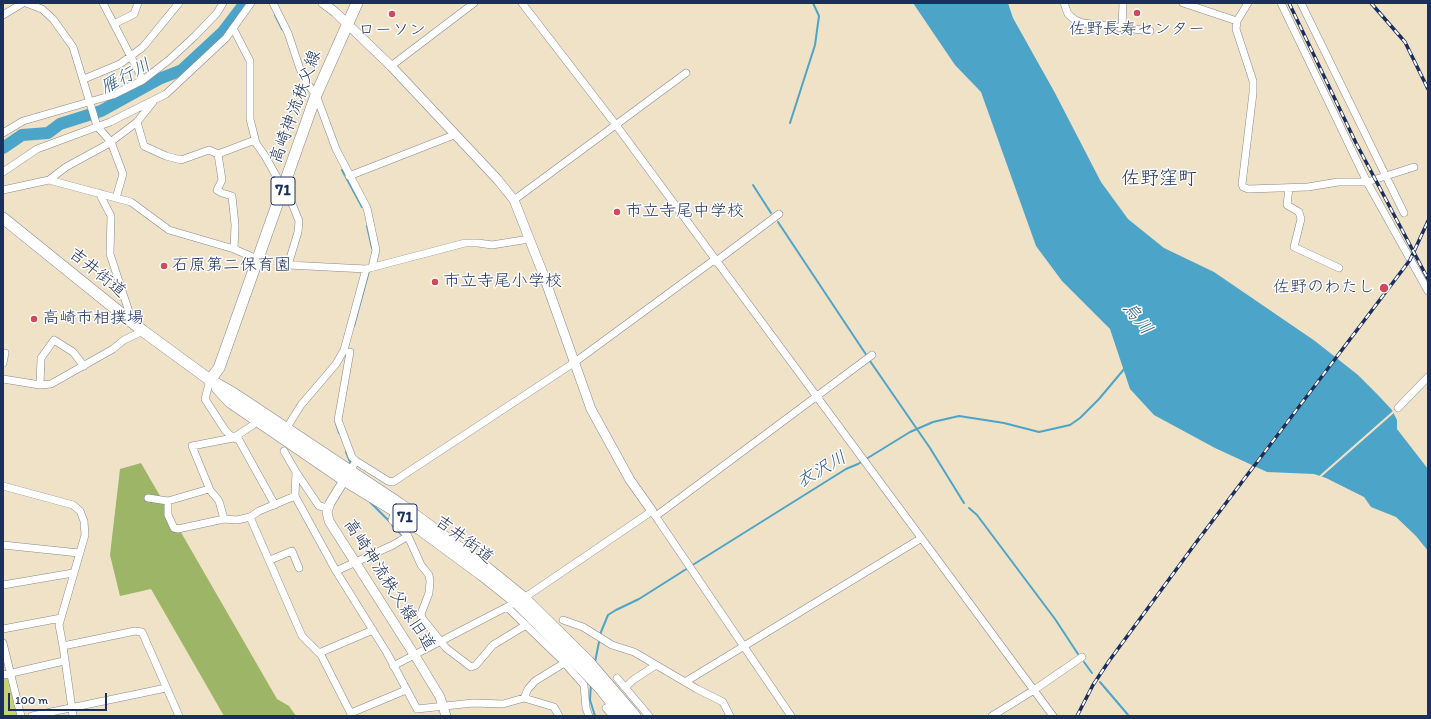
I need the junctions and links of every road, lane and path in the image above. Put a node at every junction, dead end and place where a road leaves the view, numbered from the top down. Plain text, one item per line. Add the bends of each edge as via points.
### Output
1 (23, 3) edge
2 (26, 3) edge
3 (103, 3) edge
4 (138, 3) edge
5 (179, 3) edge
6 (223, 3) edge
7 (251, 3) edge
8 (273, 3) edge
9 (323, 3) edge
10 (357, 3) edge
11 (474, 3) edge
12 (522, 3) edge
13 (1064, 3) edge
14 (1123, 3) edge
15 (1183, 3) edge
16 (1248, 3) edge
17 (1281, 3) edge
18 (1301, 3) edge
19 (3, 14) edge
20 (1237, 20) junction
21 (114, 24) junction
22 (346, 24) junction
23 (233, 28) junction
24 (1122, 28) junction
25 (1150, 31) dead end
26 (131, 57) junction
27 (391, 66) junction
28 (686, 73) dead end
29 (84, 79) junction
30 (143, 80) junction
31 (316, 96) junction
32 (154, 100) junction
33 (91, 102) junction
34 (137, 122) junction
35 (616, 125) junction
36 (97, 126) junction
37 (3, 133) edge
38 (454, 135) junction
39 (255, 140) junction
40 (111, 142) junction
41 (218, 154) junction
42 (1414, 167) dead end
43 (3, 172) edge
44 (349, 176) junction
45 (1386, 176) junction
46 (50, 180) junction
47 (1367, 182) junction
48 (1289, 188) junction
49 (284, 189) junction
50 (3, 190) edge
51 (99, 193) junction
52 (116, 198) junction
53 (514, 200) junction
54 (1404, 213) dead end
55 (779, 214) dead end
56 (3, 218) edge
57 (529, 239) junction
58 (234, 250) junction
59 (257, 259) junction
60 (714, 261) junction
61 (369, 268) junction
62 (1339, 268) dead end
63 (1428, 291) edge
64 (133, 323) junction
65 (143, 331) junction
66 (350, 352) dead end
67 (4, 353) dead end
68 (872, 356) dead end
69 (575, 362) junction
70 (3, 363) edge
71 (84, 366) junction
72 (1428, 377) edge
73 (3, 380) edge
74 (210, 380) junction
75 (40, 385) junction
76 (816, 397) junction
77 (1398, 408) dead end
78 (256, 421) junction
79 (286, 429) junction
80 (233, 438) junction
81 (284, 451) dead end
82 (356, 461) junction
83 (296, 472) junction
84 (347, 476) junction
85 (3, 486) edge
86 (209, 488) junction
87 (295, 496) junction
88 (148, 498) dead end
89 (168, 501) junction
90 (275, 505) junction
91 (329, 508) junction
92 (395, 511) junction
93 (654, 513) junction
94 (250, 517) junction
95 (224, 519) junction
96 (408, 536) junction
97 (920, 539) junction
98 (3, 545) edge
99 (79, 552) junction
100 (270, 560) junction
101 (354, 561) junction
102 (299, 568) dead end
103 (336, 571) junction
104 (73, 573) junction
105 (3, 585) edge
106 (516, 603) junction
107 (61, 618) junction
108 (563, 620) dead end
109 (526, 625) junction
110 (3, 629) edge
111 (372, 630) junction
112 (440, 641) junction
113 (3, 643) edge
114 (744, 645) junction
115 (63, 646) junction
116 (319, 653) junction
117 (414, 654) junction
118 (1082, 657) dead end
119 (64, 661) junction
120 (565, 663) junction
121 (656, 665) junction
122 (393, 666) junction
123 (11, 673) junction
124 (3, 675) edge
125 (617, 678) dead end
126 (685, 682) junction
127 (626, 687) junction
128 (166, 688) junction
129 (406, 690) junction
130 (1034, 690) junction
131 (524, 698) junction
132 (606, 708) dead end
133 (445, 711) edge
134 (72, 712) edge
135 (352, 714) edge
136 (21, 716) edge
137 (32, 716) edge
138 (178, 716) edge
139 (559, 716) edge
140 (589, 716) edge
141 (612, 716) edge
142 (622, 716) edge
143 (635, 716) edge
144 (649, 716) edge
145 (730, 716) edge
146 (791, 716) edge
147 (992, 716) edge
148 (1053, 716) edge

1 - 19 street
2 - 29 street via 42,9 53,19 73,47
3 - 21 street
4 - 21 street via 134,14
5 - 26 street via 143,47
6 - 30 street via 195,36
7 - 23 street
8 - 31 street via 288,33 300,68
9 - 22 street
10 - 22 main road, 高崎神流秩父線 / 71
11 - 27 street
12 - 35 street
13 - 24 street via 1068,14 1075,20
14 - 24 street
15 - 20 street
16 - 20 street
17 - 47 street
18 - 45 street
20 - 48 street via 1236,29 1253,81 1242,184 1248,189
21 - 26 street
22 - 27 street
22 - 31 main road, 高崎神流秩父線 / 71
23 - 32 street via 194,69 166,94
23 - 39 street via 250,61 250,119
24 - 25 street
26 - 29 street
26 - 30 street
27 - 38 street
28 - 35 street
29 - 33 street
30 - 33 street via 113,95
31 - 44 street
31 - 49 main road, 高崎神流秩父線 / 71
32 - 34 street
32 - 36 street
33 - 36 street
33 - 37 street via 23,121
34 - 40 street
34 - 41 street via 144,146 166,156 181,160 209,150
35 - 53 street
35 - 60 street
36 - 40 street
36 - 43 street via 37,149
38 - 44 street
38 - 53 street
39 - 41 street
39 - 49 street
40 - 46 street via 66,167
40 - 52 street via 123,174
41 - 58 street via 222,180 217,190 232,196
42 - 45 street
44 - 61 street via 367,208 376,250
45 - 47 street
45 - 54 street
46 - 50 street
46 - 51 street
47 - 48 street via 1338,182
47 - 63 street
48 - 62 street via 1287,205 1298,212 1301,219 1294,247
49 - 59 main road, 高崎神流秩父線 / 71
49 - 61 street via 299,221 288,265
51 - 52 street
51 - 64 street via 111,216 110,254
52 - 58 street via 131,202 169,230
53 - 57 street
55 - 60 street
56 - 64 main road, 吉井街道 / 71
57 - 61 street via 492,245 465,243
57 - 69 street
58 - 59 street
59 - 74 main road, 高崎神流秩父線 / 71 via 219,368
60 - 69 street
60 - 76 street
61 - 79 street via 344,350 336,364 301,405
64 - 65 main road, 吉井街道 / 71
65 - 71 street
65 - 74 main road, 吉井街道 / 71
66 - 82 street via 338,420 352,457
67 - 70 street
68 - 76 street
69 - 82 street via 393,482
69 - 93 street via 591,409 607,441 630,480
71 - 75 street via 51,384
71 - 75 street via 73,352 54,340 41,358
72 - 77 street
73 - 75 street
74 - 78 main road, 吉井街道 / 71 via 230,402
74 - 79 main road, 吉井街道 / 71
74 - 80 street via 205,399
76 - 93 street
76 - 97 street
78 - 80 street
78 - 84 main road, 吉井街道 / 71
79 - 84 main road, 吉井街道 / 71
80 - 86 street via 192,446
80 - 90 street via 239,440
81 - 83 street
82 - 84 street
83 - 87 street
83 - 91 street via 319,506
84 - 91 street, 高崎神流秩父線旧道
84 - 92 main road, 吉井街道 / 71
84 - 106 main road, 吉井街道 / 71 via 446,536
85 - 99 street via 64,501 77,508 82,515 85,528
86 - 89 street
86 - 95 street via 219,501
87 - 90 street
87 - 103 street
88 - 89 street
89 - 95 street via 168,516 174,528
90 - 94 street
91 - 101 street, 高崎神流秩父線旧道 via 329,521
92 - 96 street via 392,520
92 - 106 main road, 吉井街道 / 71 via 442,544
93 - 106 street
93 - 114 street
94 - 95 street
94 - 100 street
96 - 101 street
96 - 112 street via 430,582 422,618
97 - 114 street
97 - 130 street
98 - 99 street
99 - 104 street
100 - 102 street via 292,551
100 - 116 street via 302,636
101 - 103 street
101 - 117 street, 高崎神流秩父線旧道
103 - 111 street
104 - 105 street
104 - 107 street
106 - 109 street
106 - 112 street
106 - 142 main road, 吉井街道 / 71 via 587,674
106 - 143 main road, 吉井街道 / 71 via 588,662
107 - 110 street
107 - 115 street via 59,625
108 - 121 street via 593,633 612,646 634,652
109 - 112 street via 493,646 471,667
109 - 120 street
111 - 116 street
111 - 122 street
112 - 117 street
113 - 123 street
114 - 126 street
114 - 146 street
115 - 119 street
115 - 128 street via 139,631
116 - 135 street
117 - 122 street
117 - 133 street, 高崎神流秩父線旧道
118 - 130 street
119 - 123 street
119 - 134 street
120 - 131 street via 535,681
120 - 140 street via 584,685
121 - 126 street
121 - 127 street
122 - 129 street
123 - 124 street
123 - 136 street
125 - 127 street
126 - 145 street via 723,702
127 - 144 street
128 - 134 street
128 - 138 street
129 - 133 street via 417,709
129 - 135 street
130 - 147 street
130 - 148 street
131 - 133 street via 503,704 473,703
131 - 139 street via 554,706
132 - 141 street
134 - 137 street

